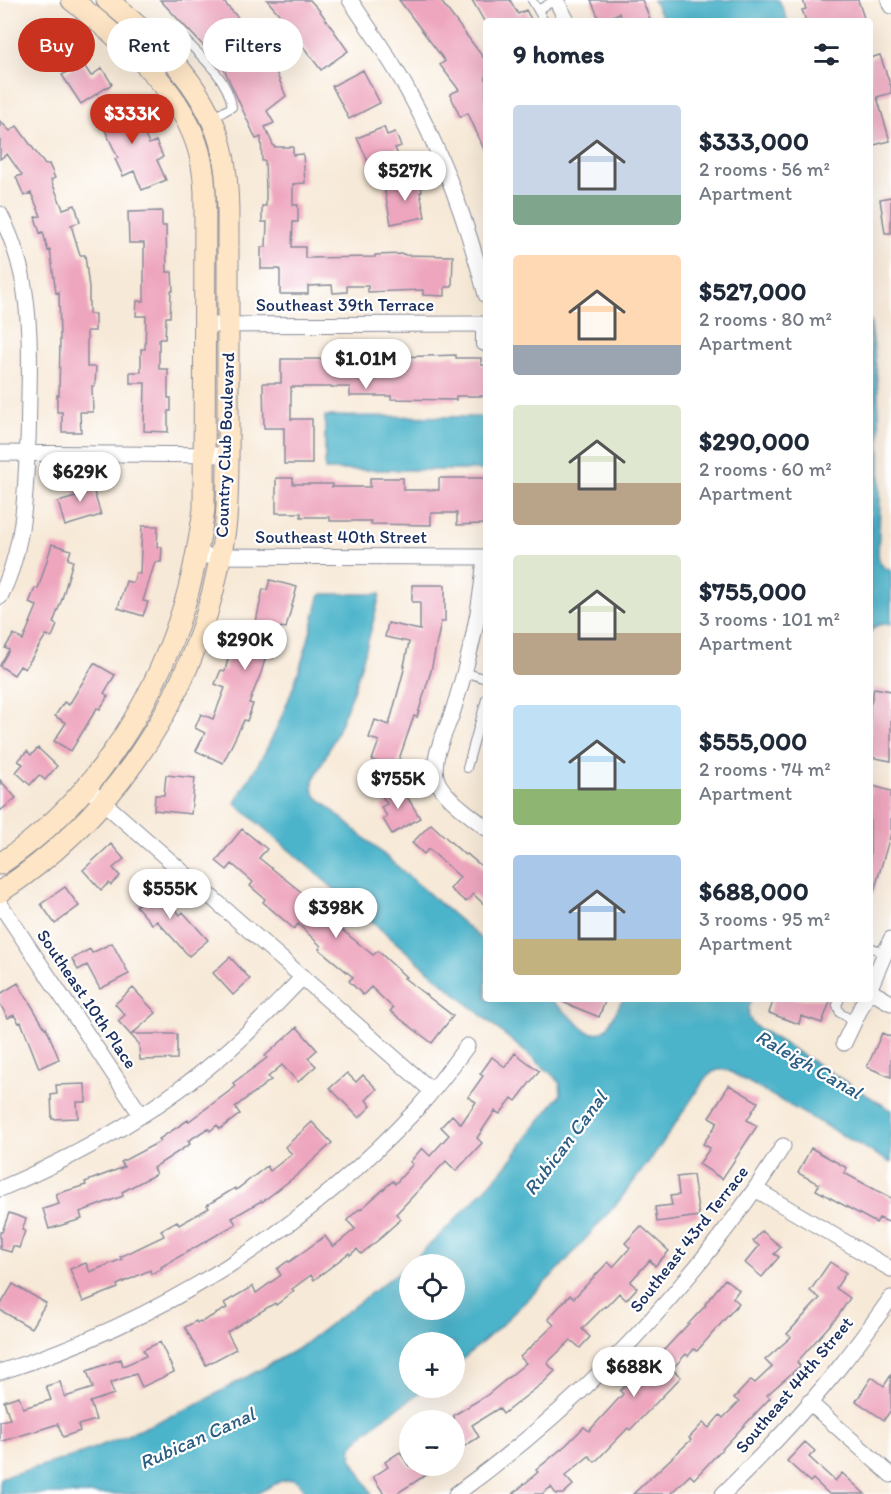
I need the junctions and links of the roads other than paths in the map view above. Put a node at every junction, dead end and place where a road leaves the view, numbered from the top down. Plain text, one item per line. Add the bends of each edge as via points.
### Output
1 (72, 0) edge
2 (107, 0) edge
3 (350, 0) edge
4 (532, 0) edge
5 (555, 0) edge
6 (889, 0) edge
7 (891, 6) edge
8 (538, 10) junction
9 (542, 18) edge
10 (565, 18) edge
11 (0, 214) edge
12 (483, 282) edge
13 (483, 324) edge
14 (205, 325) junction
15 (228, 325) junction
16 (483, 346) edge
17 (0, 453) edge
18 (28, 454) junction
19 (204, 455) junction
20 (227, 455) junction
21 (197, 556) junction
22 (220, 556) junction
23 (483, 557) edge
24 (483, 587) edge
25 (0, 597) edge
26 (464, 672) junction
27 (483, 678) edge
28 (483, 710) edge
29 (467, 768) dead end
30 (86, 787) junction
31 (103, 802) junction
32 (483, 826) edge
33 (0, 864) edge
34 (0, 892) edge
35 (0, 904) edge
36 (888, 946) edge
37 (873, 947) edge
38 (303, 977) junction
39 (873, 983) edge
40 (873, 992) edge
41 (838, 1002) edge
42 (864, 1002) edge
43 (891, 1003) edge
44 (854, 1021) junction
45 (844, 1043) dead end
46 (467, 1046) dead end
47 (432, 1091) junction
48 (141, 1115) junction
49 (783, 1146) dead end
50 (0, 1189) edge
51 (755, 1189) junction
52 (891, 1269) edge
53 (891, 1298) edge
54 (0, 1372) edge
55 (809, 1402) junction
56 (891, 1475) edge
57 (466, 1491) edge
58 (723, 1494) edge

1 - 14 main road, Country Club Boulevard via 161,82 192,131 201,158 205,192
2 - 15 main road, Country Club Boulevard via 161,49 193,87 220,142 227,189
3 - 12 street via 385,51 426,125 459,206
4 - 8 lane
5 - 8 lane
5 - 10 street
6 - 7 street
8 - 9 lane
11 - 18 street via 17,253 26,296 30,340
13 - 15 street, Southeast 39th Terrace
13 - 16 lane
14 - 15 street, Southeast 39th Terrace
14 - 19 main road, Country Club Boulevard
15 - 20 main road, Country Club Boulevard
17 - 18 street
18 - 19 street
18 - 25 street via 22,530
19 - 20 street
19 - 21 main road, Country Club Boulevard via 204,509
20 - 22 main road, Country Club Boulevard via 226,520
21 - 22 street, Southeast 40th Street
21 - 30 main road, Country Club Boulevard via 183,611 151,690 129,729
22 - 23 street, Southeast 40th Street
22 - 31 main road, Country Club Boulevard via 203,624 182,681 146,745
24 - 26 street
26 - 27 lane
26 - 32 street via 436,755 437,779 444,793
28 - 29 lane
30 - 31 street
30 - 33 main road, Country Club Boulevard via 47,827
31 - 34 main road, Country Club Boulevard via 44,860
31 - 38 street
35 - 48 street, Southeast 10th Place
36 - 37 lane
36 - 39 street
38 - 47 street
38 - 48 street via 245,1036
40 - 43 street
41 - 44 lane via 840,1012
42 - 44 street
44 - 45 street
46 - 47 street
47 - 54 street via 347,1176 241,1258 124,1324
48 - 50 street via 66,1159
49 - 51 street, Southeast 43rd Terrace
51 - 52 street
51 - 57 street, Southeast 43rd Terrace via 701,1261 624,1349
53 - 55 street, Southeast 44th Street
55 - 56 street
55 - 58 street, Southeast 44th Street

